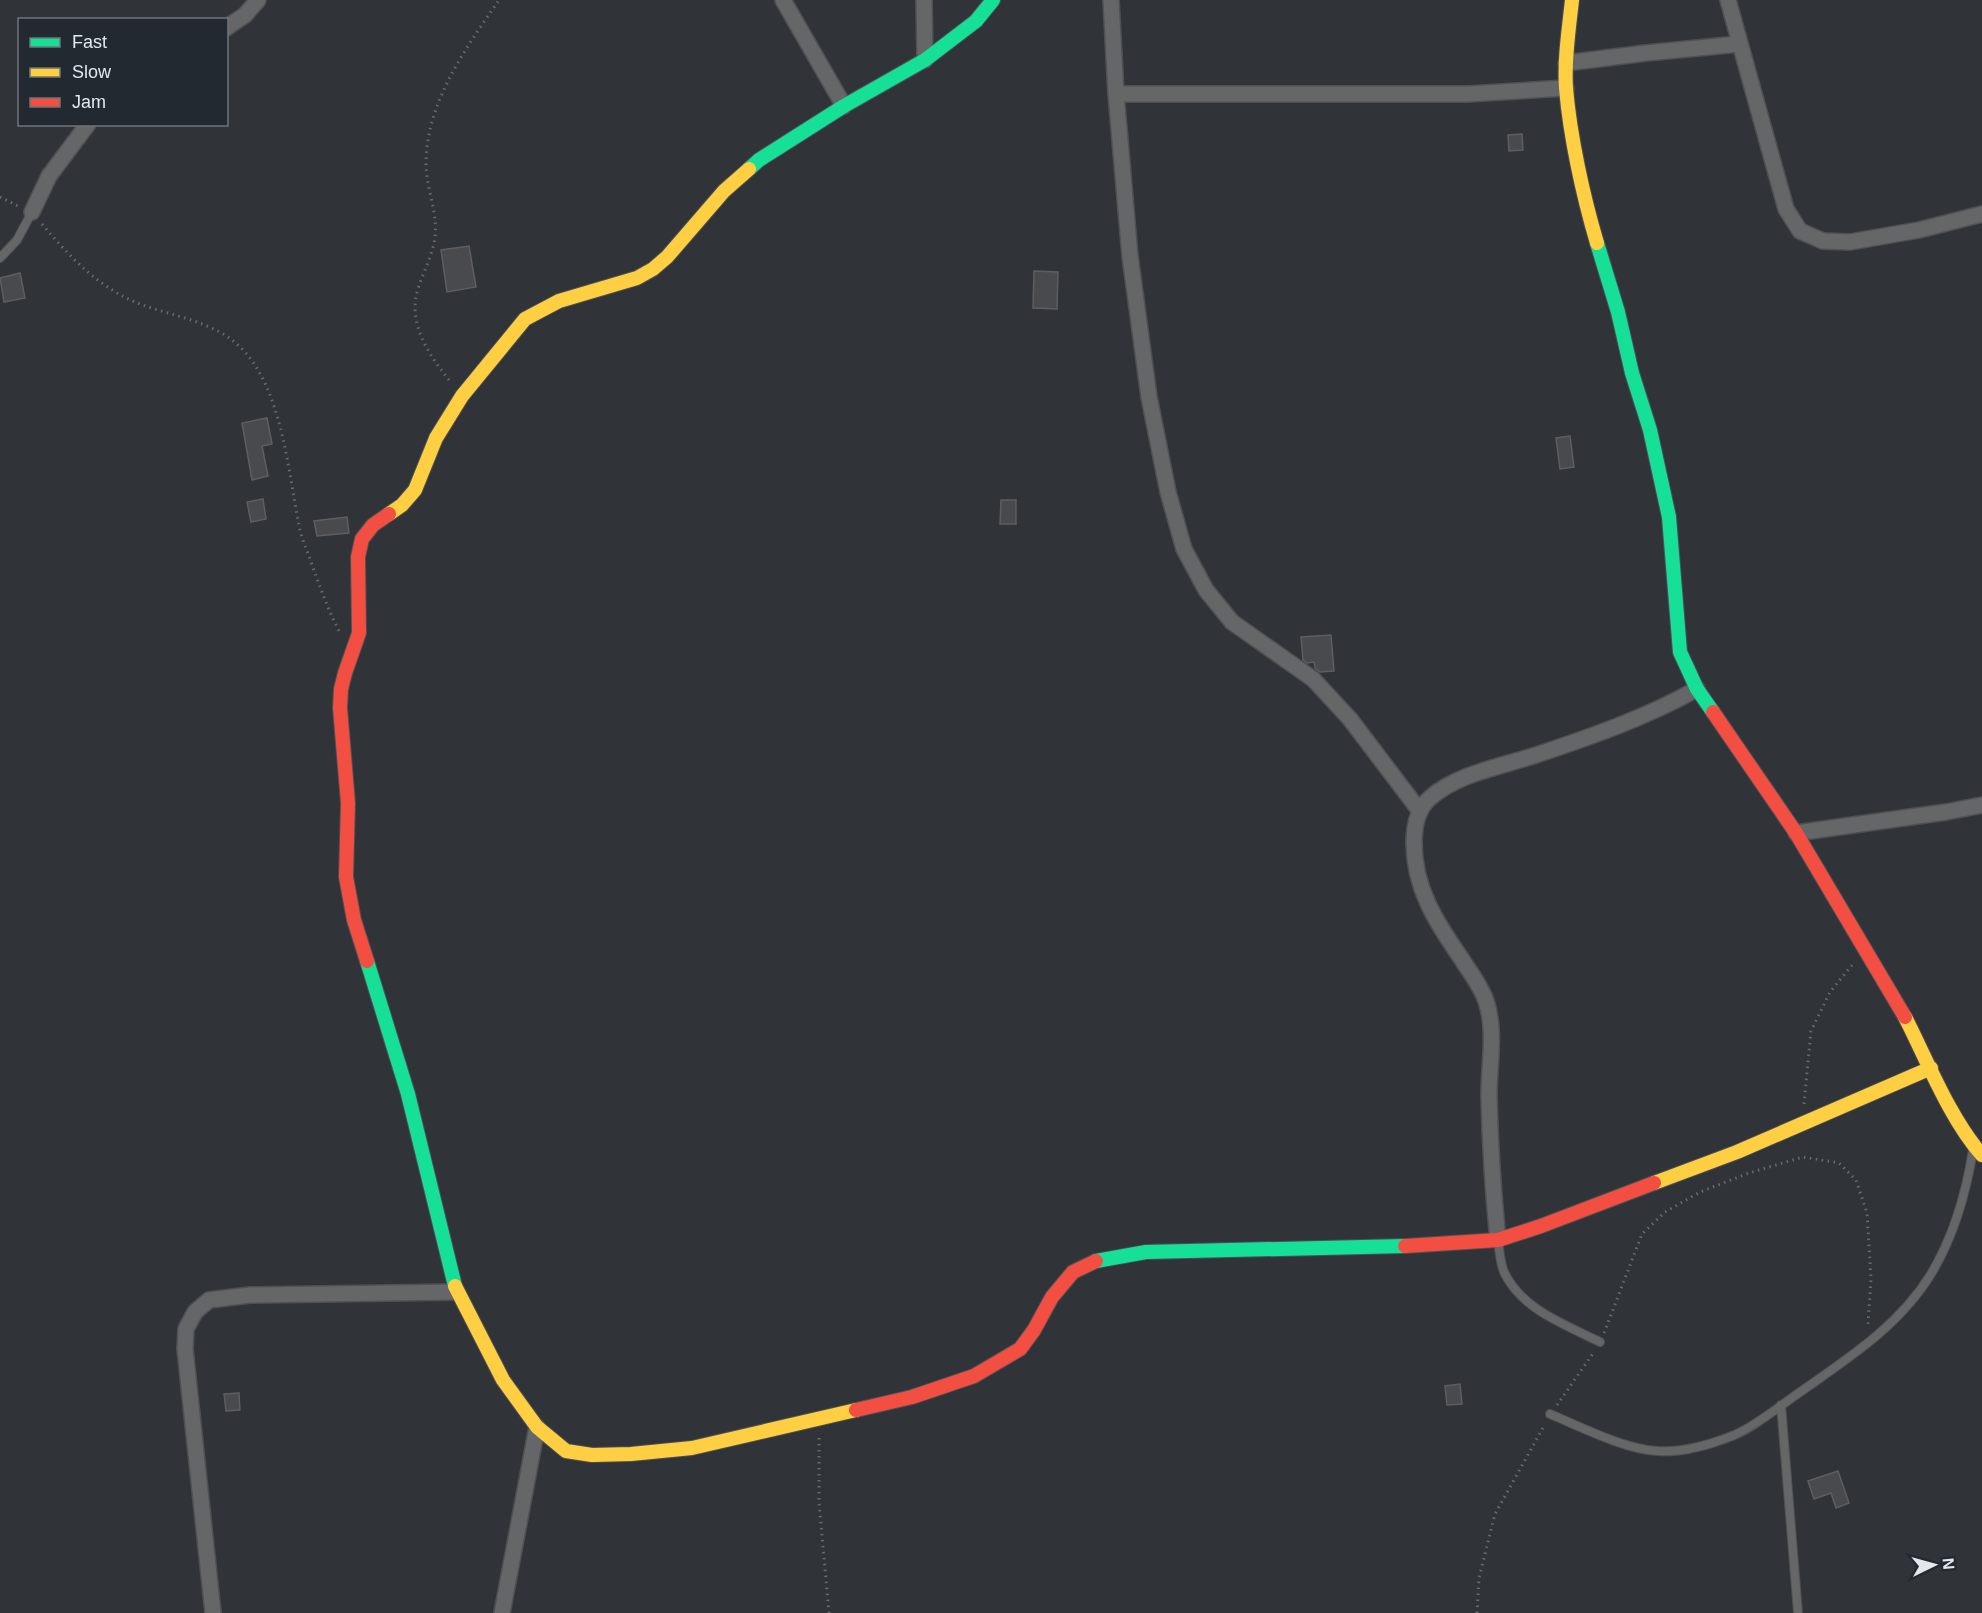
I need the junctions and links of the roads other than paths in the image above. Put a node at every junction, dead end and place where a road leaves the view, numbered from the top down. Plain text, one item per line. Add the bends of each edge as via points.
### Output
1 (258, 0) edge
2 (783, 0) edge
3 (924, 0) edge
4 (993, 0) edge
5 (1111, 0) edge
6 (1572, 0) edge
7 (1728, 0) edge
8 (228, 27) edge
9 (1739, 44) junction
10 (925, 60) junction
11 (1566, 63) junction
12 (1566, 88) junction
13 (1116, 94) junction
14 (844, 106) junction
15 (86, 126) edge
16 (32, 212) joint
17 (1982, 214) edge
18 (0, 258) edge
19 (1698, 689) junction
20 (1982, 805) edge
21 (1419, 810) junction
22 (1796, 833) junction
23 (1931, 1068) junction
24 (1978, 1151) edge
25 (1497, 1240) junction
26 (456, 1292) junction
27 (1600, 1342) road end
28 (1781, 1405) junction
29 (1550, 1414) road end
30 (537, 1427) junction
31 (213, 1613) edge
32 (502, 1613) edge
33 (1798, 1613) edge

1 - 8 street
2 - 14 street
3 - 10 street
4 - 10 street via 976,21
5 - 13 street
6 - 11 street
7 - 9 street
9 - 11 street
9 - 17 street via 1786,209 1800,231 1823,242 1850,242
10 - 14 street
11 - 12 street
12 - 13 street via 1468,94
12 - 19 street via 1593,230 1650,430 1669,517 1680,652
13 - 21 street via 1130,256 1149,397 1184,549 1206,590 1232,622 1313,679 1350,719
14 - 26 street via 759,160 724,191 653,269 637,278 559,301 525,319 462,396 435,438 415,490 362,539 358,557 359,633 340,689 348,803 346,877 354,920 408,1094
15 - 16 street via 49,176
16 - 18 lane via 17,240
19 - 21 street via 1660,710 1598,734 1467,777 1429,798
19 - 22 street
20 - 22 street
21 - 25 street via 1414,861 1423,896 1486,1000 1491,1026 1490,1126
22 - 23 street
23 - 24 street
23 - 25 street via 1678,1175
24 - 28 lane via 1957,1219 1931,1275 1903,1311 1868,1345
25 - 27 lane via 1504,1272 1516,1293 1550,1317
25 - 30 street via 1146,1252 1098,1260 1073,1272 1052,1297 1020,1349 974,1376 912,1397 692,1448 631,1454 566,1451
26 - 30 street via 503,1380
26 - 31 street via 250,1295 209,1300 195,1312 186,1329 185,1349
28 - 29 lane via 1734,1436 1690,1449 1656,1451 1610,1440
28 - 33 lane
30 - 32 street

